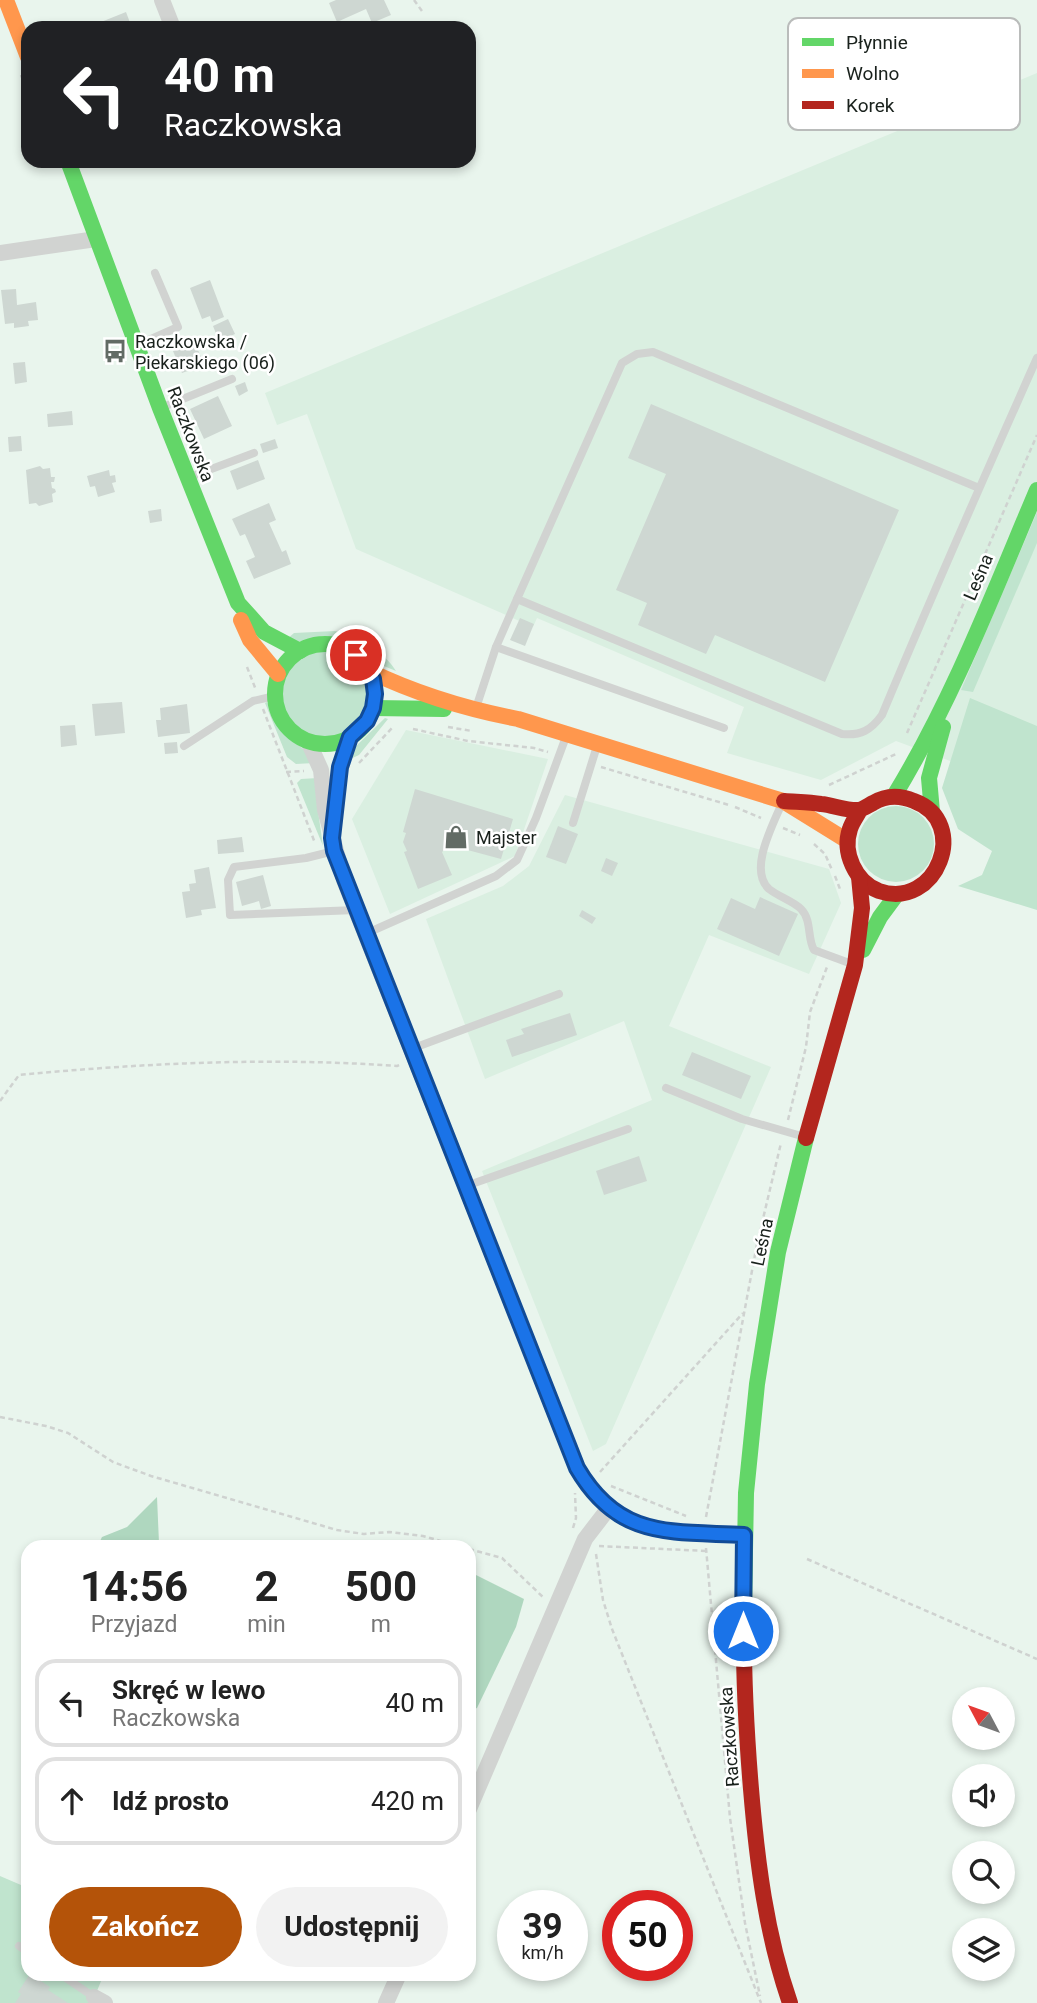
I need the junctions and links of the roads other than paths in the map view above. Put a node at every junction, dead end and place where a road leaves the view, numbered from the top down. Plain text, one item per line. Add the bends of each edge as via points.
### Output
1 (6, 0) edge
2 (162, 0) edge
3 (170, 21) edge
4 (21, 39) edge
5 (71, 168) edge
6 (96, 239) junction
7 (0, 253) edge
8 (155, 273) dead end
9 (137, 345) junction
10 (1037, 358) edge
11 (232, 379) dead end
12 (160, 408) junction
13 (254, 453) dead end
14 (187, 478) junction
15 (979, 488) junction
16 (1037, 490) edge
17 (517, 599) junction
18 (238, 603) junction
19 (496, 647) junction
20 (300, 651) junction
21 (369, 671) junction
22 (278, 674) junction
23 (955, 680) junction
24 (267, 697) junction
25 (373, 708) junction
26 (475, 711) junction
27 (724, 728) dead end
28 (567, 734) junction
29 (350, 737) junction
30 (308, 741) junction
31 (598, 743) junction
32 (184, 746) dead end
33 (894, 796) junction
34 (783, 801) junction
35 (860, 810) junction
36 (932, 812) junction
37 (573, 824) dead end
38 (846, 840) junction
39 (329, 848) junction
40 (859, 877) junction
41 (897, 894) junction
42 (356, 910) junction
43 (365, 934) junction
44 (855, 965) junction
45 (559, 994) dead end
46 (413, 1054) junction
47 (666, 1088) dead end
48 (628, 1129) dead end
49 (806, 1137) junction
50 (466, 1186) junction
51 (608, 1509) junction
52 (744, 1535) junction
53 (476, 1793) edge
54 (70, 1981) edge
55 (396, 1981) edge
56 (99, 2000) edge
57 (386, 2003) edge
58 (790, 2003) edge

1 - 4 main road
2 - 3 street
5 - 6 main road, Raczkowska
6 - 7 street
6 - 9 main road, Raczkowska
8 - 9 lane via 178,327
9 - 12 main road, Raczkowska
10 - 15 lane
11 - 12 lane
12 - 14 main road, Raczkowska
13 - 14 lane
14 - 18 main road, Raczkowska
15 - 17 lane via 653,352 637,354 622,363
15 - 17 lane via 882,715 874,727 855,736
16 - 23 main road, Leśna
17 - 19 lane
18 - 20 main road, Raczkowska via 272,639
18 - 22 main road, Raczkowska via 244,629
19 - 26 lane
19 - 27 lane
20 - 21 main road via 313,645 343,647
20 - 22 main road
21 - 25 main road
21 - 26 main road
22 - 24 main road
23 - 33 main road, Leśna
23 - 36 main road, Leśna via 929,778
24 - 30 main road via 289,730
24 - 32 lane via 253,701
25 - 26 main road
25 - 29 main road
26 - 28 main road
28 - 31 main road
28 - 43 lane via 517,860 496,876
29 - 30 main road via 331,745
29 - 39 street via 340,767
30 - 39 street via 321,770
31 - 34 main road
31 - 37 lane
33 - 35 main road
33 - 36 main road via 915,799
34 - 35 main road
34 - 38 main road
34 - 44 lane via 763,852 762,881 801,909 814,950
35 - 38 main road
36 - 41 main road via 943,831 940,864 928,882
38 - 40 main road via 849,860
39 - 42 street
39 - 42 lane via 234,867 228,880 230,915
40 - 41 main road via 876,890
40 - 44 main road, Leśna via 862,908
41 - 44 main road, Leśna
42 - 43 street
43 - 46 street
44 - 49 main road, Leśna
45 - 46 lane
46 - 50 street
47 - 49 lane via 742,1119
48 - 50 lane
49 - 52 main road, Leśna via 766,1318
50 - 51 street via 577,1468
51 - 52 street via 659,1530
51 - 53 street via 585,1539
52 - 58 main road, Raczkowska via 743,1656 755,1833 768,1924
54 - 56 lane
55 - 57 street

